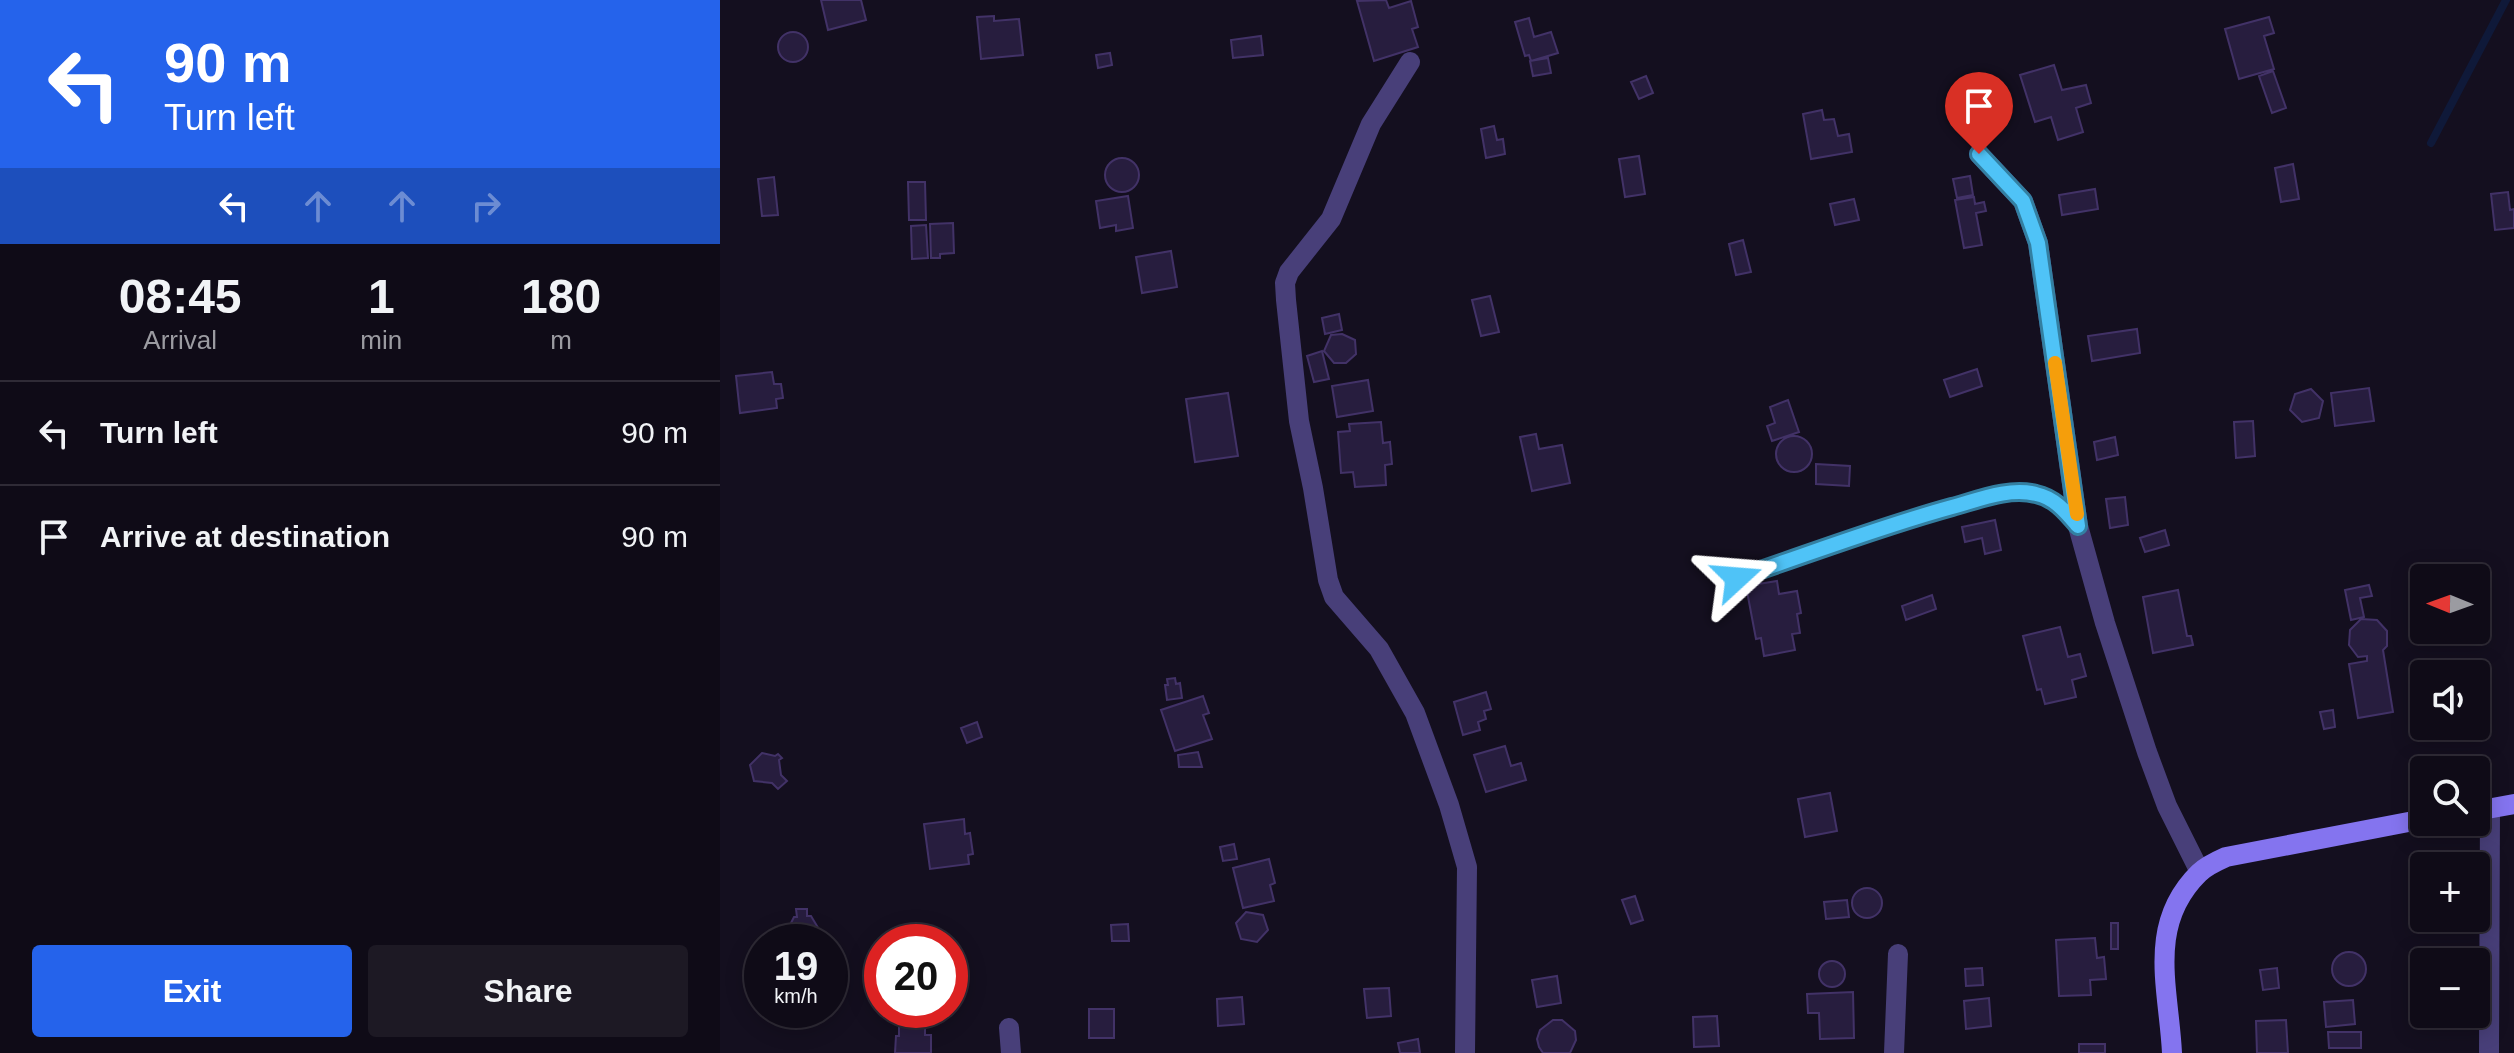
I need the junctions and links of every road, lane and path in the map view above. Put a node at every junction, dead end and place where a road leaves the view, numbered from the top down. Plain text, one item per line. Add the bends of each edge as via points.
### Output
1 (1410, 62) dead end
2 (1979, 154) dead end
3 (2078, 526) junction
4 (1737, 578) dead end
5 (2514, 804) edge
6 (2490, 808) edge
7 (2410, 822) edge
8 (2484, 836) edge
9 (2200, 872) junction
10 (1898, 954) dead end
11 (1009, 1028) dead end
12 (1011, 1053) edge
13 (1465, 1053) edge
14 (1894, 1053) edge
15 (2172, 1053) edge
16 (2489, 1053) edge

1 - 13 street via 1371,124 1331,219 1285,283 1299,421 1328,580 1334,597 1379,649 1415,713 1467,867
2 - 3 street via 2023,201 2038,243
3 - 4 lane via 2041,495 2001,494 1906,519
3 - 9 street via 2147,752
5 - 6 street
7 - 9 street via 2226,857
8 - 16 street
9 - 15 street via 2167,925 2163,961
10 - 14 street
11 - 12 street

